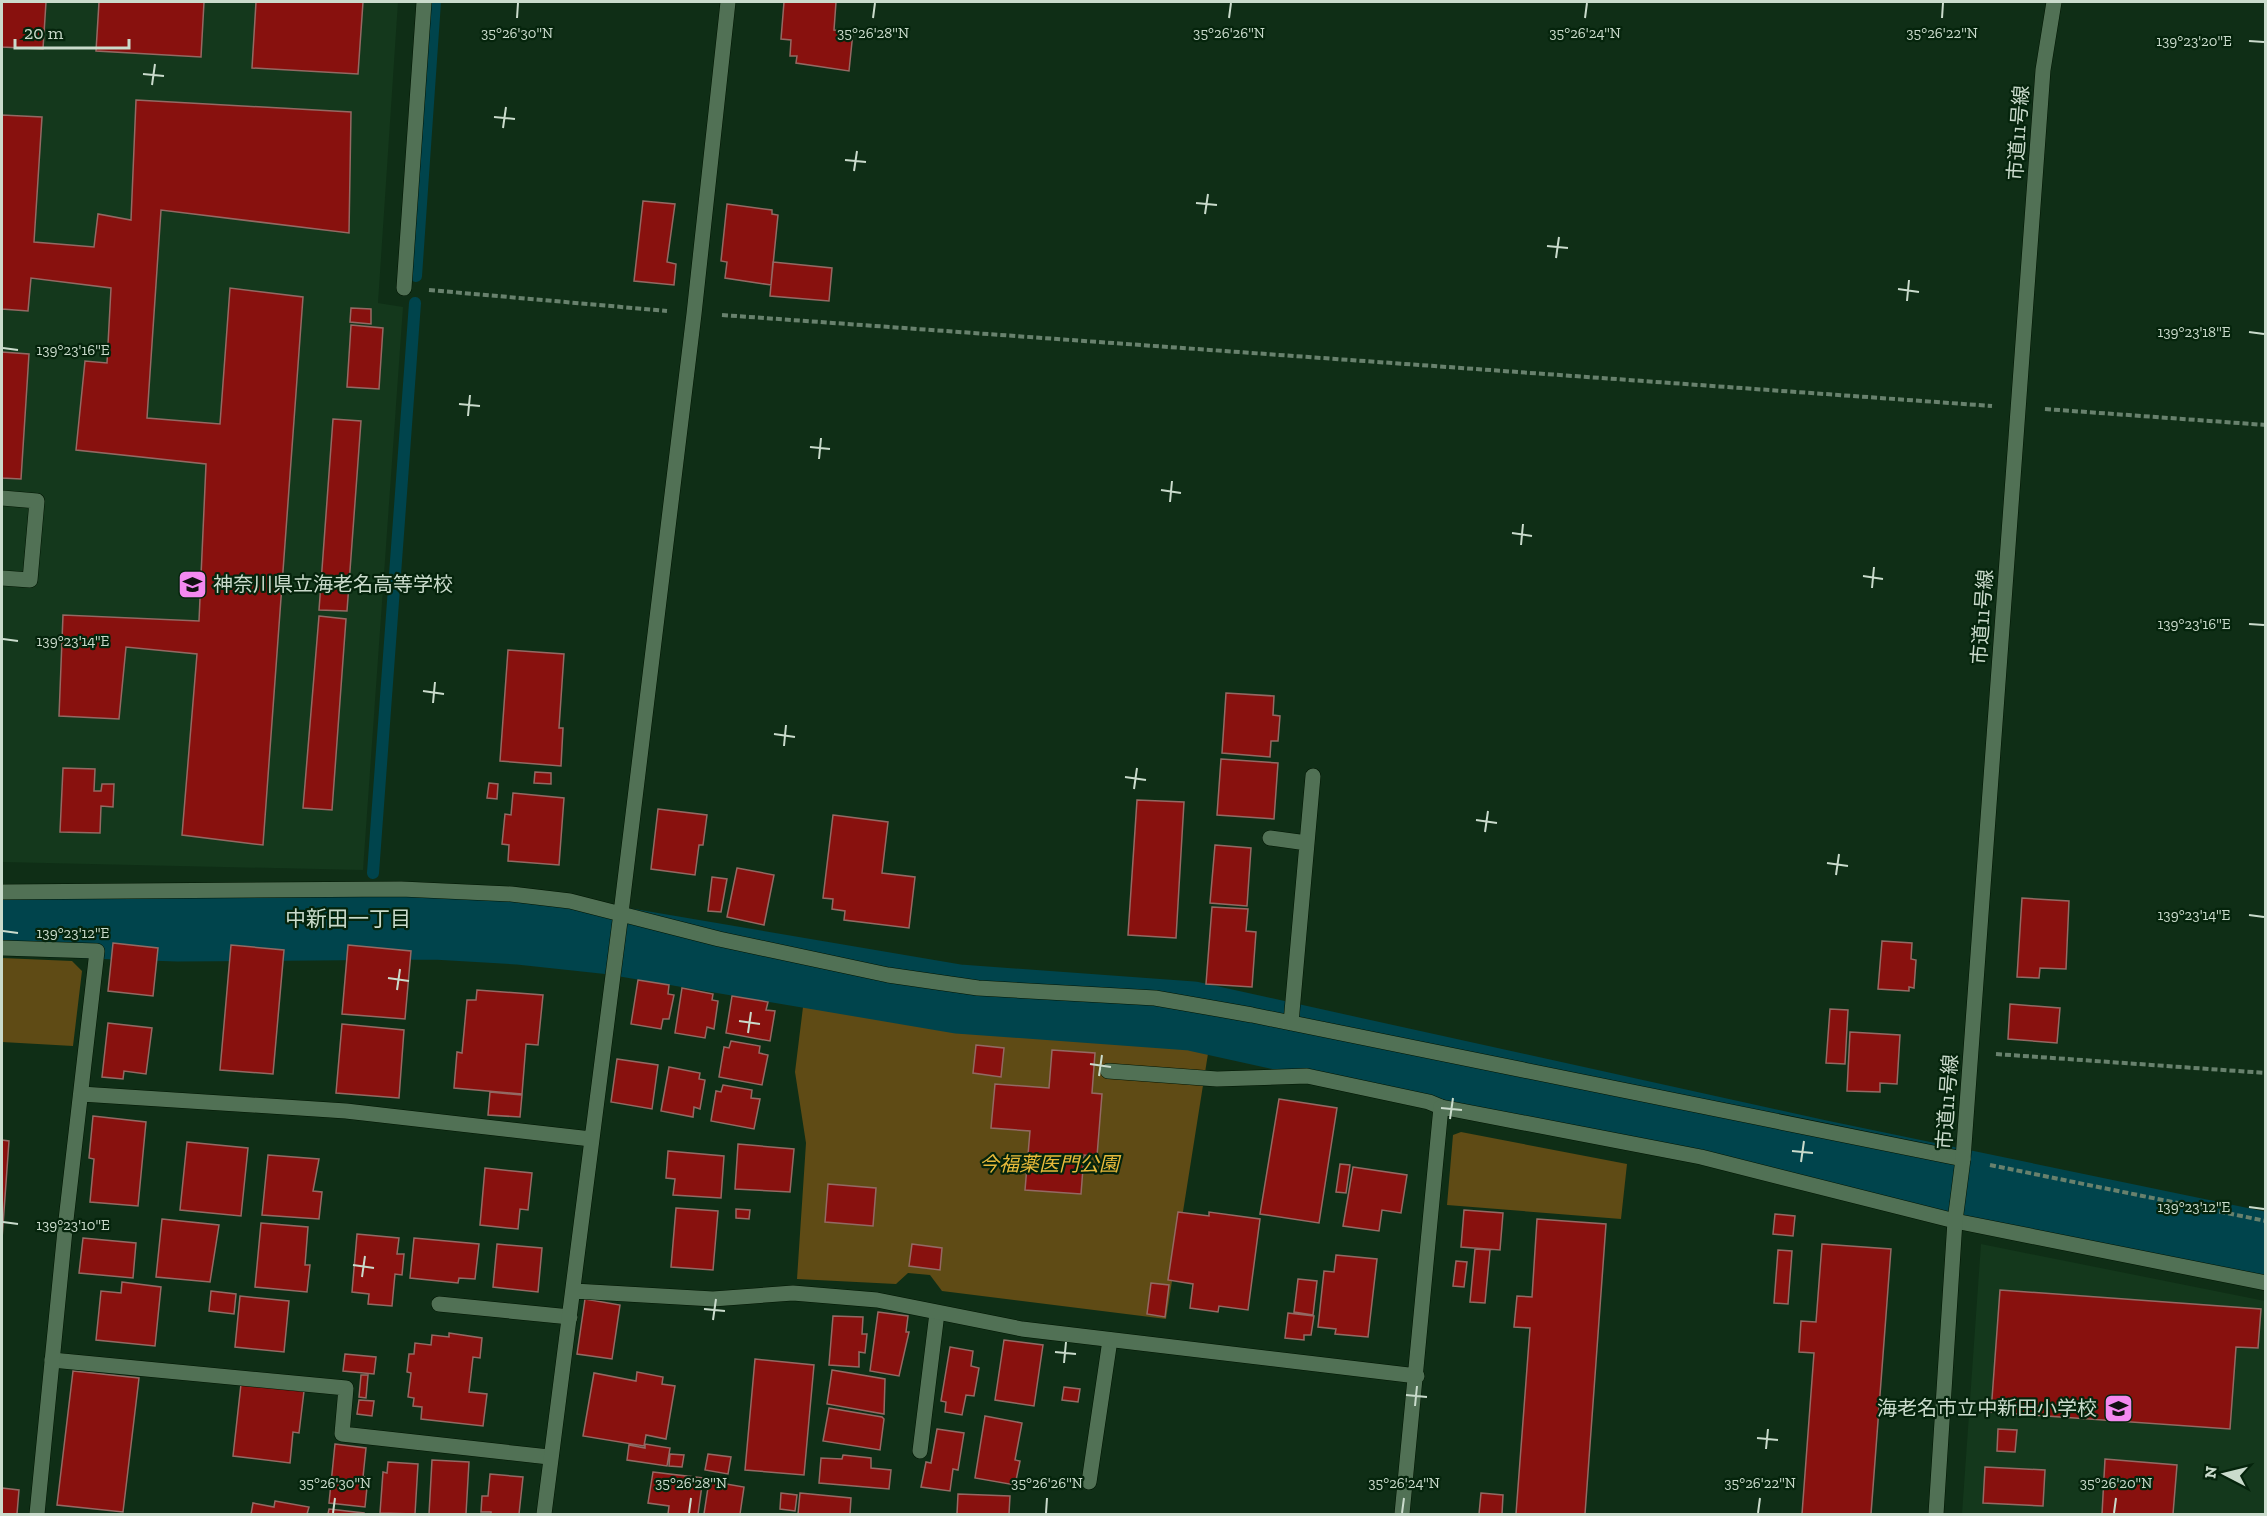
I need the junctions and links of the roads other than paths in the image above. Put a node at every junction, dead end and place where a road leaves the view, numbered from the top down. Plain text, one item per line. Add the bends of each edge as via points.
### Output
1 (424, 2) edge
2 (728, 2) edge
3 (2054, 2) edge
4 (404, 288) road end
5 (2, 498) edge
6 (2, 578) edge
7 (1313, 776) dead end
8 (1270, 838) dead end
9 (1307, 843) junction
10 (2, 892) edge
11 (621, 913) junction
12 (2, 948) edge
13 (1291, 1023) junction
14 (1108, 1071) dead end
15 (81, 1094) junction
16 (1441, 1107) junction
17 (591, 1139) junction
18 (1963, 1164) junction
19 (1956, 1214) junction
20 (2265, 1283) edge
21 (574, 1291) junction
22 (439, 1304) dead end
23 (937, 1312) junction
24 (570, 1317) junction
25 (1110, 1340) junction
26 (52, 1360) junction
27 (1417, 1376) junction
28 (920, 1451) dead end
29 (549, 1457) junction
30 (1089, 1482) dead end
31 (38, 1515) edge
32 (544, 1515) edge
33 (1401, 1515) edge
34 (1936, 1515) edge

1 - 4 street
2 - 11 street
3 - 18 street, 市道11号線 via 2043,70
5 - 6 street via 37,501 30,580
7 - 9 street
8 - 9 street
9 - 13 street
10 - 11 street via 400,889 511,894 570,901
11 - 13 street via 719,939 888,975 978,988 1155,998
11 - 17 street
12 - 15 street via 97,951
13 - 18 street
14 - 16 street via 1216,1079 1307,1076
15 - 17 street via 346,1111
15 - 26 street
16 - 19 street via 1701,1157
16 - 27 street
17 - 21 street
18 - 19 street, 市道11号線
19 - 20 street
19 - 34 street
21 - 23 street via 713,1299 793,1293 877,1300
21 - 24 street
22 - 24 street
23 - 25 street via 1022,1329
23 - 28 street
24 - 29 street
25 - 27 street
25 - 30 street
26 - 29 street via 346,1388 342,1434
26 - 31 street
27 - 33 street
29 - 32 street

